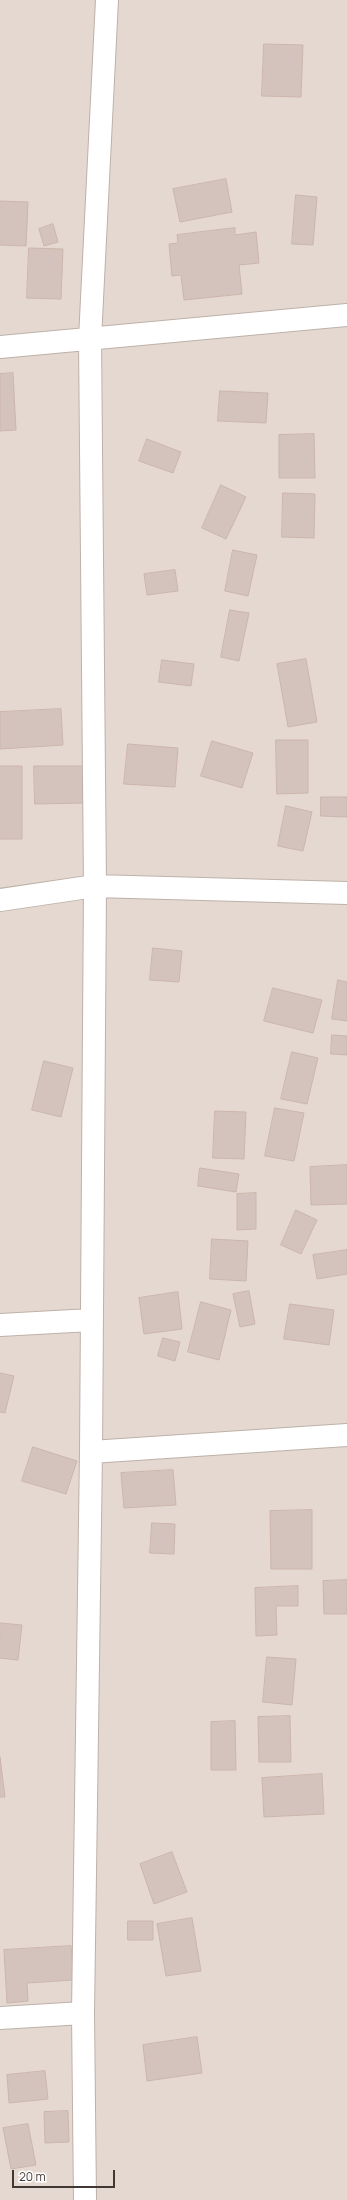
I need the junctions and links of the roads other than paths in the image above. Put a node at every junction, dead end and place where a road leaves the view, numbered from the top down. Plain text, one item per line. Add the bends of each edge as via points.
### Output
1 (107, 0) edge
2 (347, 315) edge
3 (90, 339) junction
4 (0, 348) edge
5 (95, 886) junction
6 (347, 893) edge
7 (0, 900) edge
8 (91, 1320) junction
9 (0, 1325) edge
10 (347, 1435) edge
11 (92, 1452) junction
12 (83, 2013) junction
13 (0, 2018) edge
14 (85, 2200) edge

1 - 3 street
2 - 3 street
3 - 4 street
3 - 5 street
5 - 6 street
5 - 7 street
5 - 8 street
8 - 9 street
8 - 11 street
10 - 11 street
11 - 12 street
12 - 13 street
12 - 14 street

